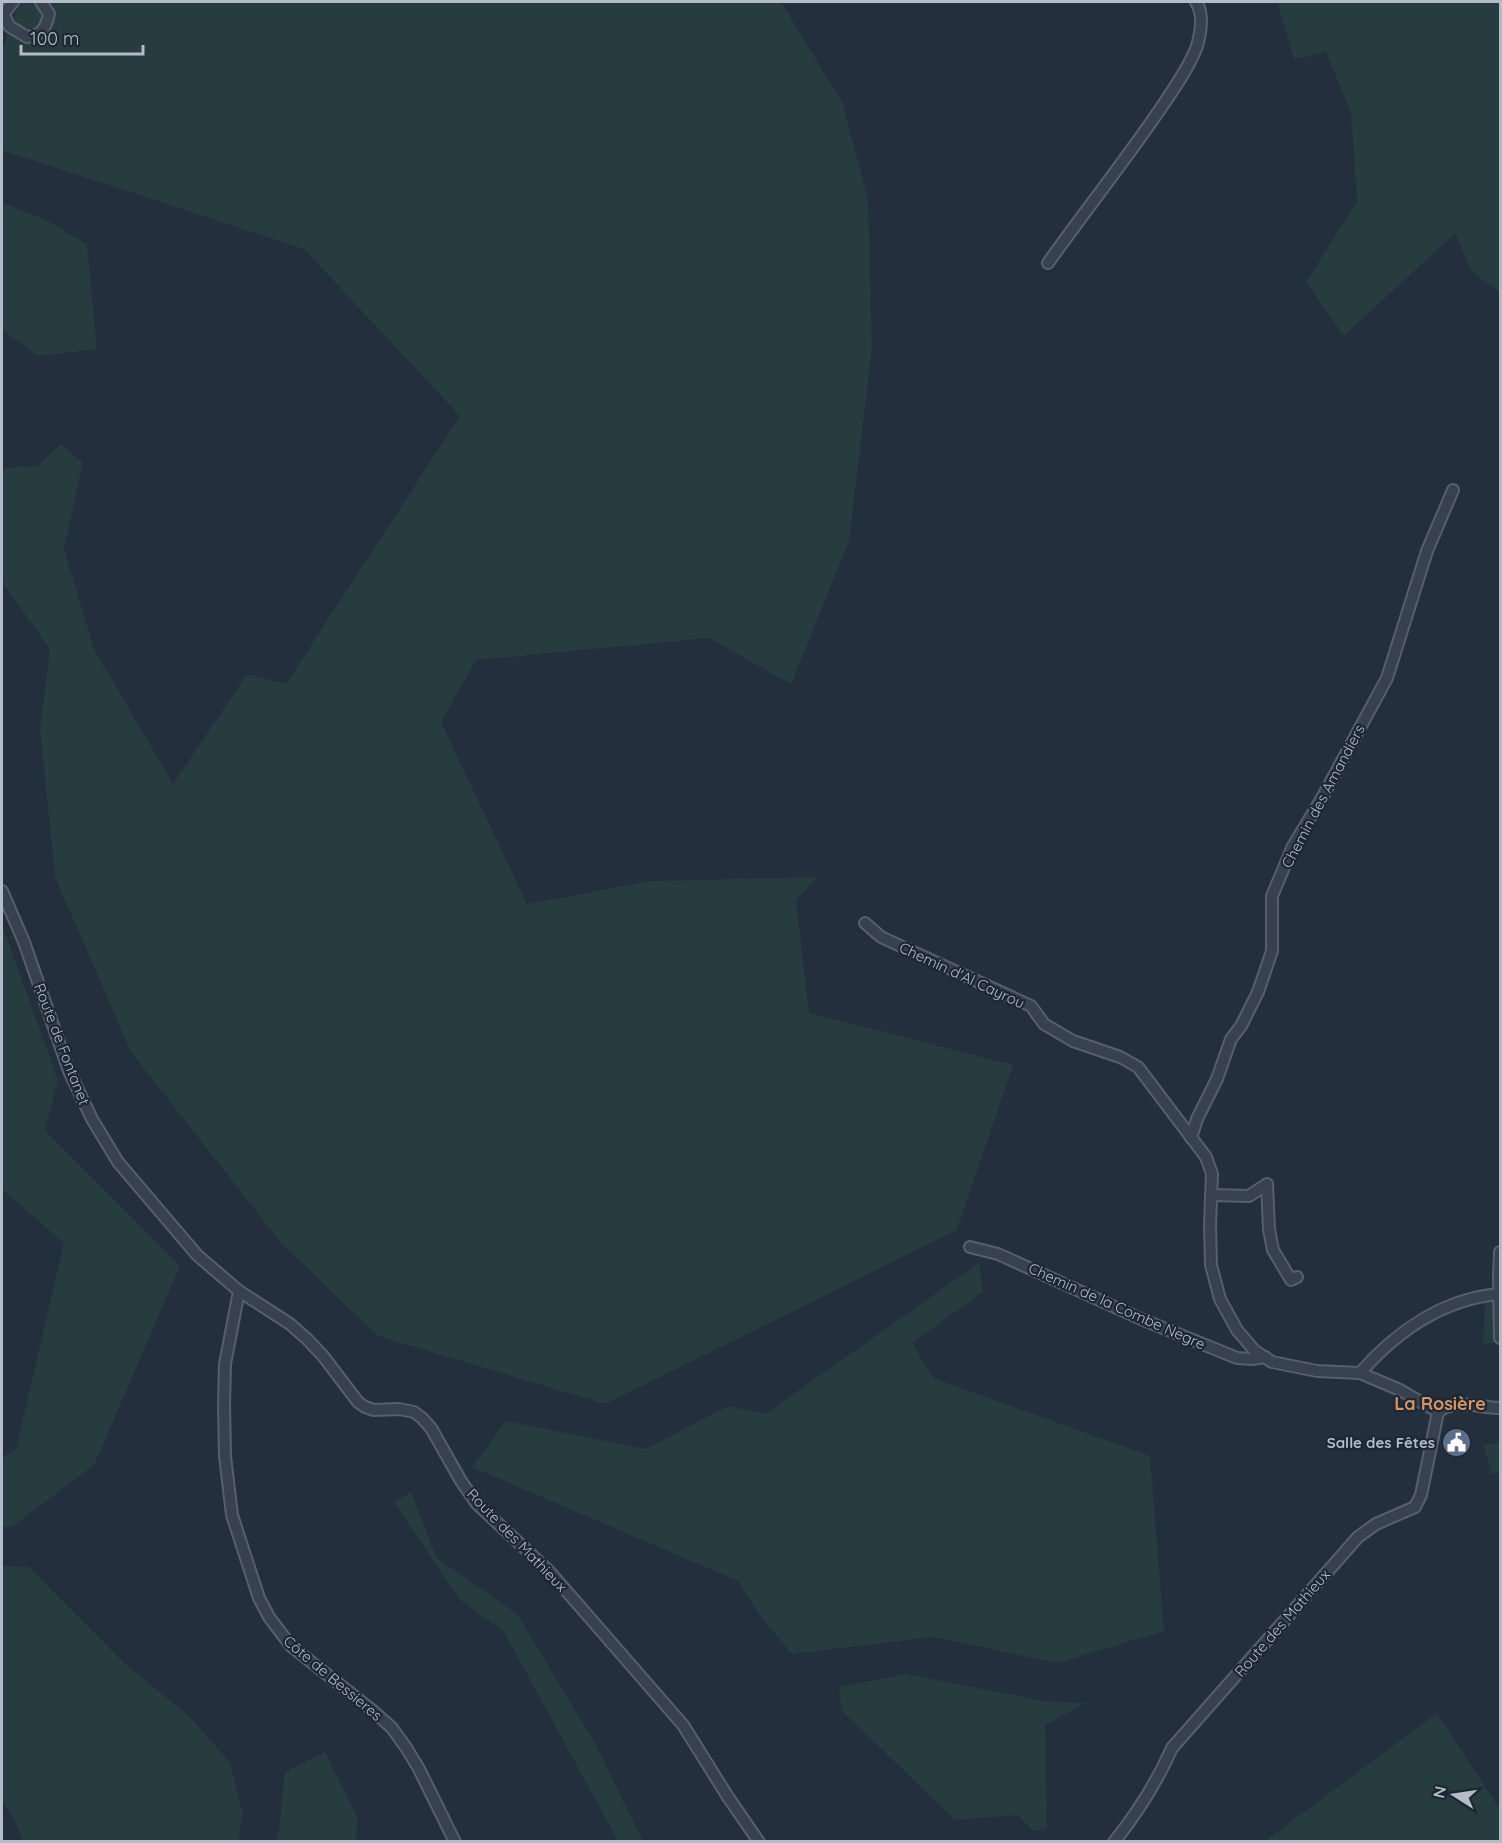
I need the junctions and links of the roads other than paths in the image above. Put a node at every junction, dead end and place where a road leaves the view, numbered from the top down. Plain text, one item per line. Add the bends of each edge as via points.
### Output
1 (13, 2) edge
2 (41, 2) edge
3 (1196, 2) edge
4 (4, 18) edge
5 (1047, 263) dead end
6 (1453, 490) dead end
7 (2, 891) edge
8 (865, 923) dead end
9 (1191, 1138) junction
10 (1211, 1195) junction
11 (970, 1246) dead end
12 (1500, 1252) edge
13 (1297, 1277) dead end
14 (240, 1291) junction
15 (1499, 1294) edge
16 (1500, 1338) edge
17 (1265, 1357) junction
18 (1360, 1373) junction
19 (1500, 1408) edge
20 (1438, 1412) junction
21 (454, 1842) edge
22 (759, 1842) edge
23 (1114, 1842) edge

1 - 4 street
2 - 4 street via 49,15 41,33 27,37
3 - 5 street via 1202,22 1196,48 1183,72 1108,184
6 - 9 street, Chemin des Amandiers via 1427,551 1387,678 1293,846 1272,896 1272,951 1258,992 1231,1040
7 - 14 street, Route de Fontanet via 69,1071 92,1119 118,1162 165,1219 197,1255
8 - 9 street, Chemin d'Al Cayrou via 881,937 1031,1006 1044,1024 1073,1041 1138,1067
9 - 10 street via 1206,1157 1212,1174
10 - 13 street via 1249,1196 1267,1184 1273,1250 1291,1280
10 - 17 street via 1211,1265 1220,1299 1237,1330
11 - 17 street, Chemin de la Combe Negre via 998,1254 1237,1358
12 - 15 street
14 - 21 street, Côte de Bessieres via 225,1364 225,1456 232,1515 259,1598 268,1617 291,1646 392,1728 419,1769
14 - 22 street, Route des Mathieux via 307,1339 358,1402 374,1410 414,1412 431,1428 477,1503 549,1571 683,1725
15 - 16 street
15 - 18 street via 1462,1301 1433,1313 1405,1330
17 - 18 street via 1272,1362 1317,1371
18 - 20 street
19 - 20 street via 1460,1403 1447,1405
20 - 23 street, Route des Mathieux via 1421,1495 1415,1507 1376,1524 1358,1537 1172,1748 1140,1810

